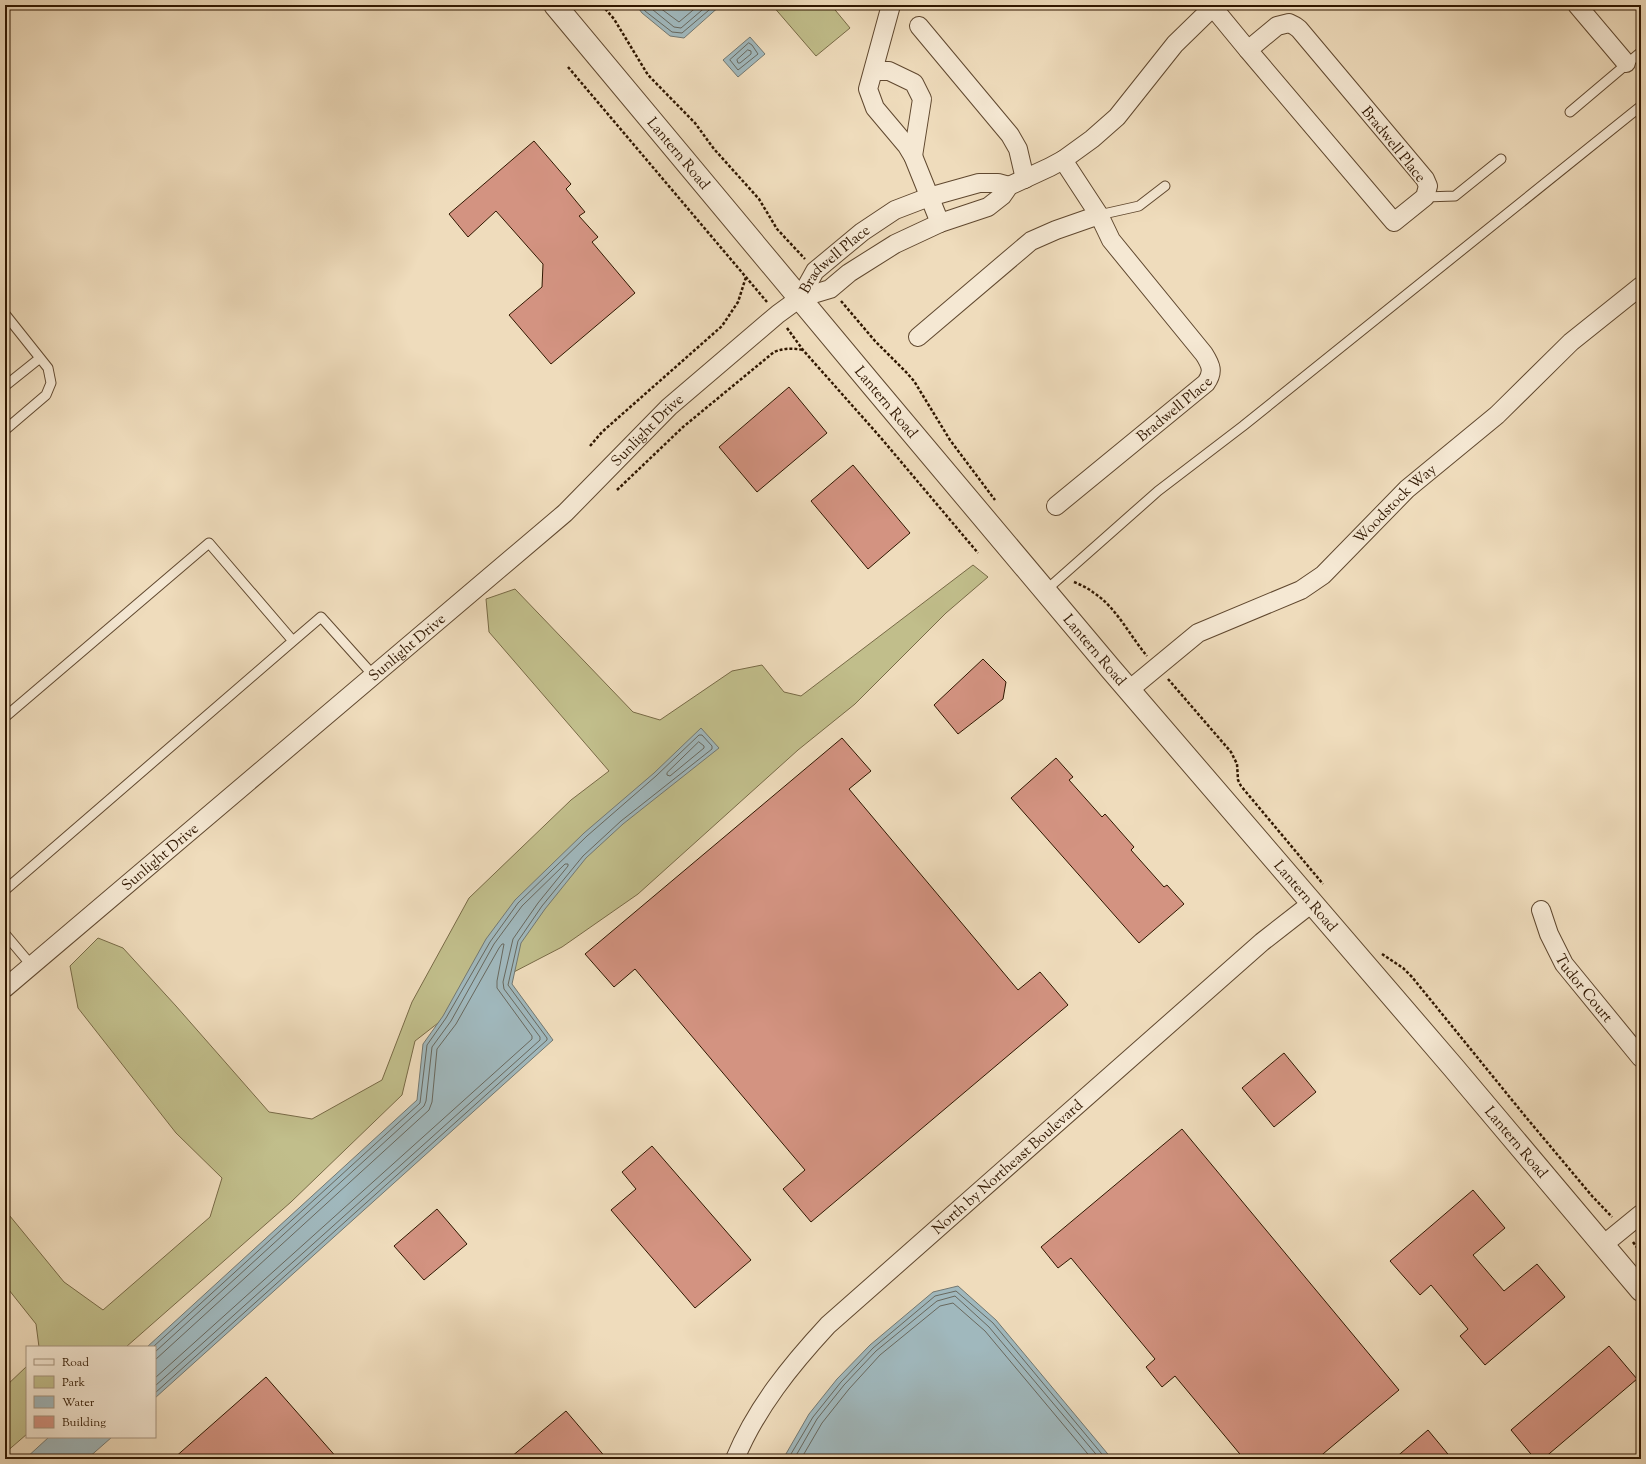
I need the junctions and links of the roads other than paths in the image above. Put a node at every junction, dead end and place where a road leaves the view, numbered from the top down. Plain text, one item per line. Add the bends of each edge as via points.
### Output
1 (555, 5) edge
2 (891, 5) edge
3 (1577, 5) edge
4 (1213, 6) edge
5 (918, 26) dead end
6 (1248, 50) junction
7 (1641, 52) edge
8 (1626, 64) junction
9 (874, 71) junction
10 (1641, 106) edge
11 (1570, 112) dead end
12 (913, 156) junction
13 (1501, 159) dead end
14 (1063, 160) junction
15 (1025, 179) junction
16 (1009, 186) junction
17 (1165, 186) dead end
18 (929, 197) junction
19 (1425, 197) junction
20 (1098, 215) junction
21 (940, 223) junction
22 (1641, 286) edge
23 (800, 298) junction
24 (5, 314) edge
25 (9, 326) edge
26 (918, 337) dead end
27 (40, 358) junction
28 (5, 386) edge
29 (5, 430) edge
30 (1056, 506) dead end
31 (1045, 591) junction
32 (293, 641) junction
33 (373, 675) junction
34 (1128, 690) junction
35 (5, 717) edge
36 (5, 890) edge
37 (1312, 903) junction
38 (1541, 910) dead end
39 (5, 934) edge
40 (32, 966) junction
41 (5, 988) edge
42 (1641, 1058) edge
43 (1641, 1214) edge
44 (1603, 1245) junction
45 (1641, 1290) edge
46 (735, 1459) edge

1 - 23 street, Lantern Road
2 - 9 street
3 - 8 street
4 - 6 street, Bradwell Place
4 - 14 street, Bradwell Place via 1175,44 1117,117
5 - 15 street via 1010,135 1018,149
6 - 19 street, Bradwell Place via 1394,222
6 - 19 street, Bradwell Place via 1277,26 1289,23 1295,26 1425,179 1428,186
7 - 8 lane
8 - 11 lane
9 - 12 street via 868,89 870,99
9 - 12 street via 889,71 914,83 922,99
10 - 31 lane via 1243,426 1158,491
12 - 18 street
13 - 19 lane via 1455,196
14 - 15 street, Bradwell Place
14 - 20 street, Bradwell Place
15 - 16 street, Bradwell Place
16 - 18 street, Bradwell Place via 979,183
16 - 21 street, Bradwell Place via 1002,196 988,207
17 - 20 lane via 1139,206
18 - 21 street
18 - 23 street, Bradwell Place via 895,210 880,219 815,271
20 - 26 street via 1031,241
20 - 30 street, Bradwell Place via 1111,240 1204,354 1212,370 1206,383
21 - 23 street, Bradwell Place via 871,258 830,289
22 - 34 street, Woodstock Way via 1571,342 1497,415 1407,489 1323,575 1301,590 1198,633
23 - 31 street, Lantern Road
23 - 33 street, Sunlight Drive via 669,407 565,513
24 - 25 lane
25 - 27 lane
27 - 28 lane
27 - 29 lane via 48,368 50,383 46,395
31 - 34 street, Lantern Road
32 - 33 lane via 321,617
32 - 35 lane via 209,543
32 - 36 lane
33 - 40 street, Sunlight Drive
34 - 37 street, Lantern Road
37 - 44 street, Lantern Road
37 - 46 street, North by Northeast Boulevard via 1262,942 828,1325 786,1373 758,1415
38 - 42 street, Tudor Court via 1549,934 1564,964
39 - 40 lane
40 - 41 street, Sunlight Drive
43 - 44 street
44 - 45 street, Lantern Road

